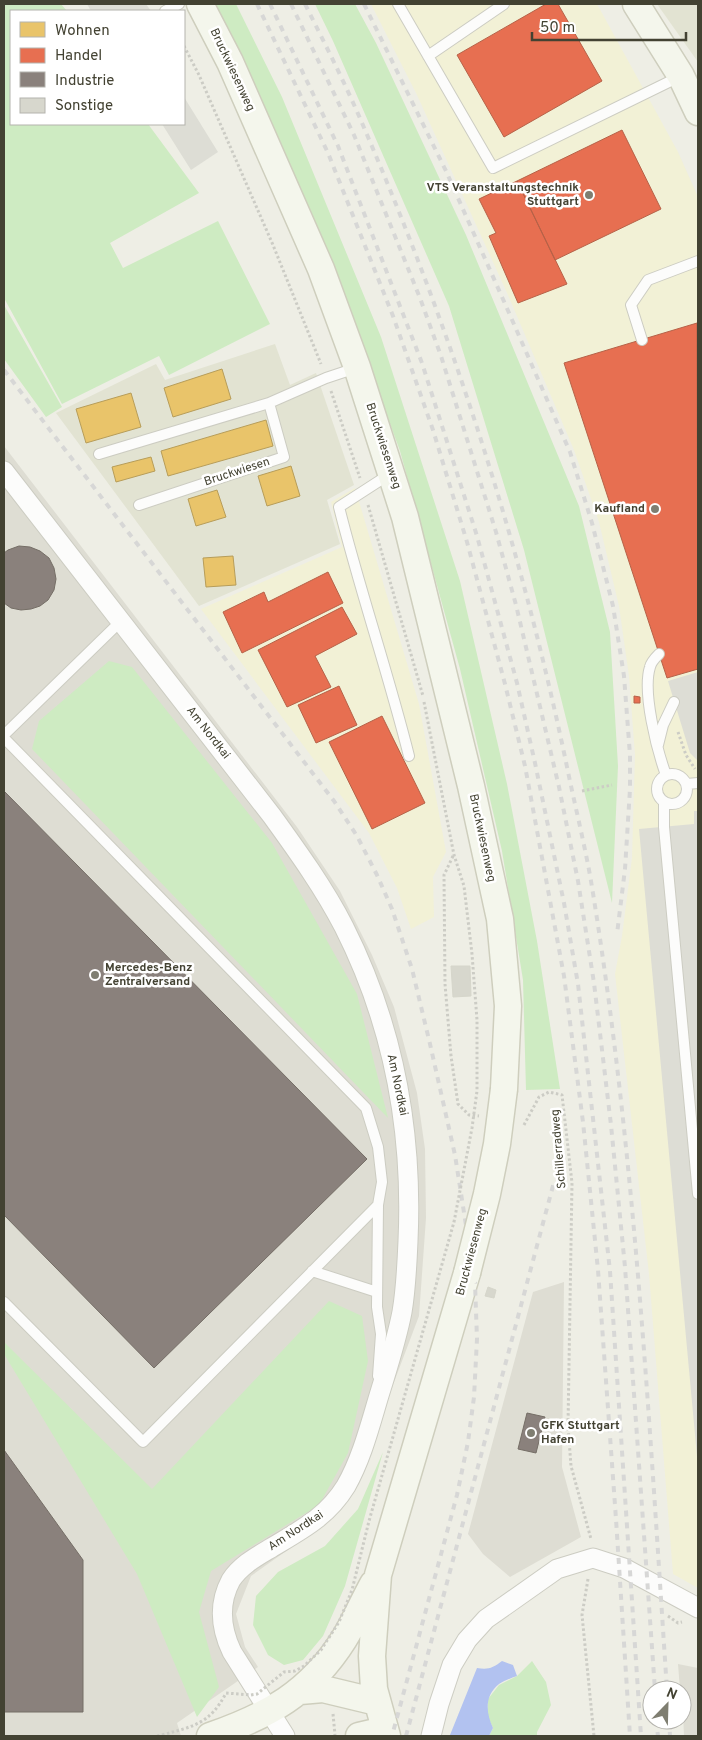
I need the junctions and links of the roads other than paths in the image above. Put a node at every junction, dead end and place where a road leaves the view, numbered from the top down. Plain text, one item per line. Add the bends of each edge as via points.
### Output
1 (179, 4) edge
2 (200, 4) edge
3 (398, 4) edge
4 (504, 4) edge
5 (636, 4) edge
6 (167, 10) edge
7 (428, 56) junction
8 (681, 76) junction
9 (698, 112) edge
10 (698, 261) edge
11 (642, 340) dead end
12 (357, 367) junction
13 (269, 403) junction
14 (98, 454) dead end
15 (4, 472) edge
16 (392, 473) junction
17 (138, 505) dead end
18 (121, 621) junction
19 (659, 654) dead end
20 (672, 706) road end
21 (4, 736) edge
22 (657, 748) junction
23 (409, 756) dead end
24 (666, 775) junction
25 (698, 783) edge
26 (687, 784) junction
27 (664, 802) junction
28 (698, 1194) edge
29 (378, 1205) junction
30 (312, 1271) junction
31 (377, 1292) junction
32 (4, 1302) edge
33 (377, 1402) junction
34 (378, 1575) junction
35 (698, 1608) edge
36 (300, 1690) junction
37 (377, 1702) junction
38 (263, 1703) junction
39 (386, 1733) edge
40 (210, 1736) edge
41 (285, 1736) edge
42 (359, 1736) edge
43 (431, 1736) edge

1 - 6 lane
2 - 12 main road, Bruckwiesenweg via 230,62 321,269
3 - 7 lane
4 - 7 lane
5 - 8 main road
7 - 8 lane via 492,168
8 - 9 main road
10 - 11 lane via 648,280 631,305
12 - 13 lane
12 - 16 main road, Bruckwiesenweg
13 - 14 lane
13 - 17 lane, Bruckwiesen via 284,457
15 - 18 street, Am Nordkai
16 - 23 lane via 339,507
16 - 34 main road, Bruckwiesenweg, bridge via 406,517 500,919 508,1006 504,1089 494,1160 467,1273
18 - 21 lane
18 - 33 street, Am Nordkai via 304,860 344,928 371,990 397,1073 403,1107 410,1209 403,1310
19 - 22 lane via 650,665 648,676
20 - 22 lane
21 - 29 lane via 366,1108 378,1148 382,1182
22 - 24 lane
24 - 26 lane via 676,774
24 - 27 lane via 657,786 658,795
25 - 26 lane
26 - 27 lane via 684,799 675,804
27 - 28 lane
29 - 30 lane
29 - 31 lane
30 - 31 lane
30 - 32 lane via 143,1442
31 - 33 lane via 381,1334
33 - 38 street, Am Nordkai via 355,1467 330,1508 312,1523 250,1560 233,1577 226,1593 222,1613 224,1634
34 - 36 main road via 344,1639
34 - 37 main road, Bruckwiesenweg via 372,1656
35 - 43 street via 624,1568 593,1558 557,1569 486,1618 467,1640 452,1664
36 - 37 main road via 323,1689
36 - 38 main road
37 - 39 main road, Bruckwiesenweg
38 - 40 main road via 235,1728
38 - 41 street, Am Nordkai
39 - 42 main road

